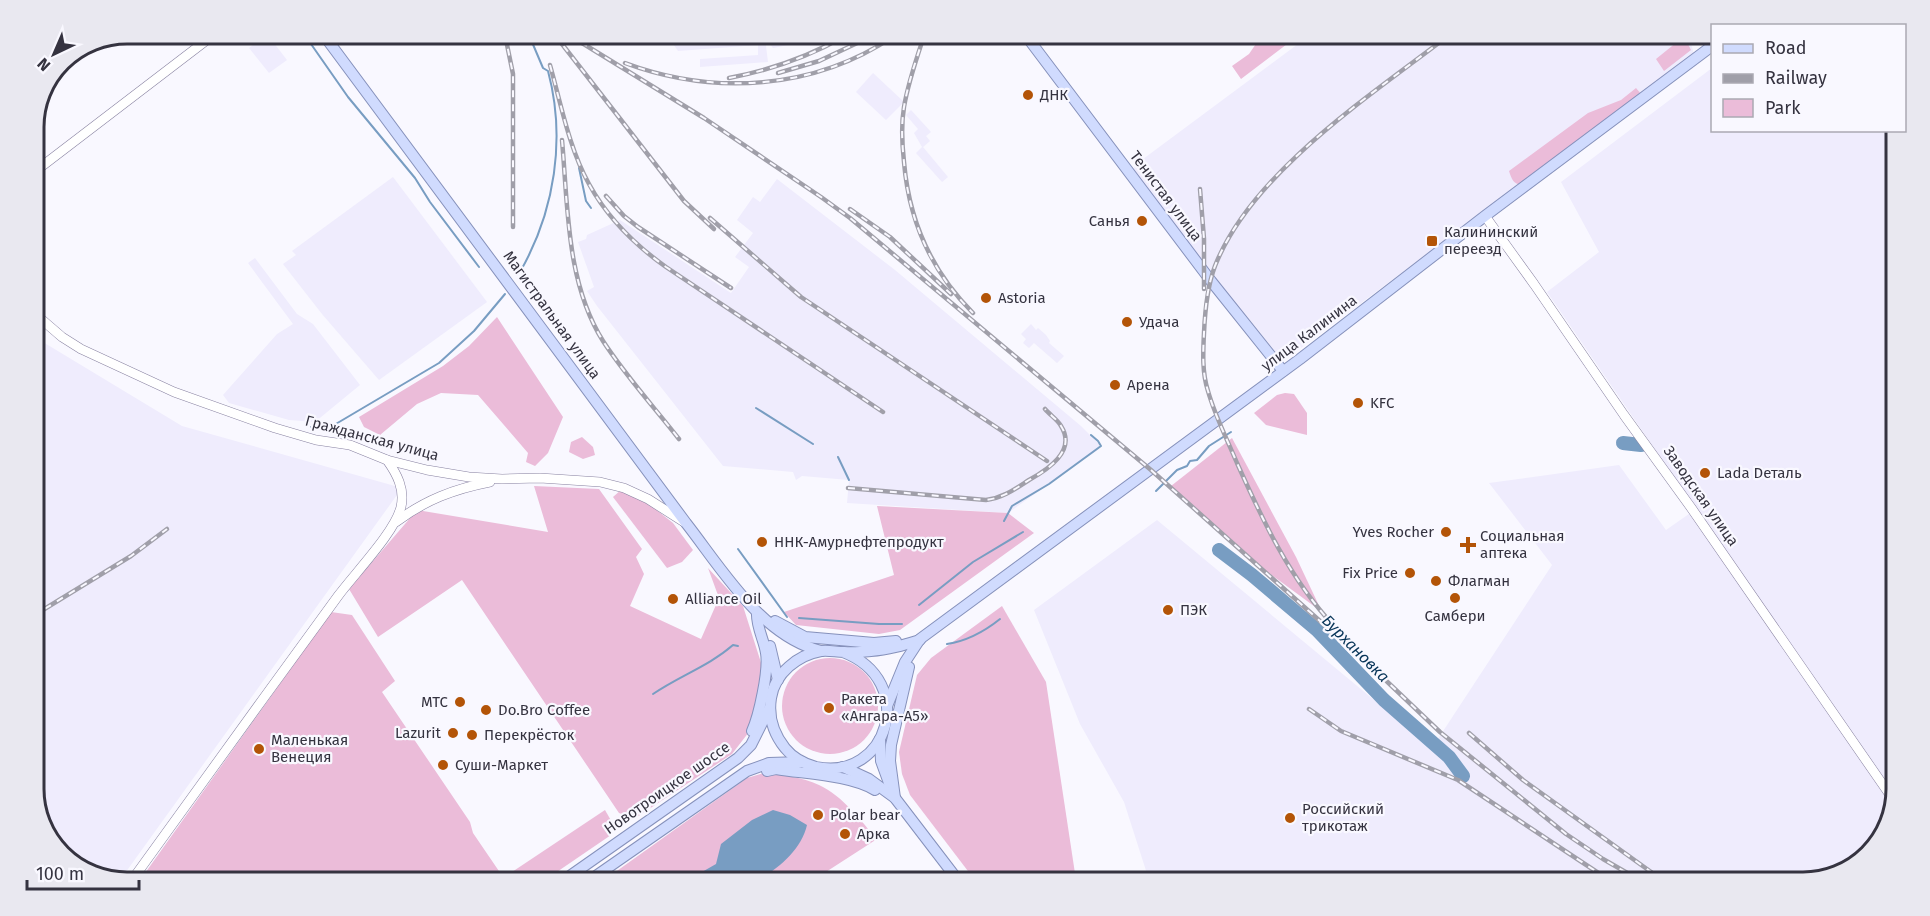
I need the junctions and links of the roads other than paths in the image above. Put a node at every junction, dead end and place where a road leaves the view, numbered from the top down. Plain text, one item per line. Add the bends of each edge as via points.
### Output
1 (202, 44) edge
2 (331, 44) edge
3 (1032, 44) edge
4 (1711, 47) edge
5 (44, 165) edge
6 (1485, 216) junction
7 (44, 321) edge
8 (1283, 371) junction
9 (387, 460) junction
10 (502, 479) junction
11 (394, 523) junction
12 (686, 524) junction
13 (757, 613) junction
14 (920, 639) junction
15 (821, 651) junction
16 (843, 652) junction
17 (778, 680) junction
18 (887, 706) junction
19 (770, 709) junction
20 (880, 739) junction
21 (738, 758) junction
22 (802, 762) junction
23 (843, 766) junction
24 (747, 771) junction
25 (1886, 789) edge
26 (895, 798) junction
27 (138, 872) edge
28 (576, 872) edge
29 (602, 872) edge
30 (952, 872) edge

1 - 5 street
2 - 12 main road, Магистральная улица
3 - 8 main road, Тенистая улица
4 - 6 main road, улица Калинина
6 - 8 main road, улица Калинина
6 - 25 street, Заводская улица
7 - 9 street, Гражданская улица via 81,349 174,392 275,428 350,445
8 - 14 main road, улица Калинина
9 - 10 street, Гражданская улица via 438,472
9 - 11 street via 402,495
10 - 11 street via 438,496
10 - 12 street, Гражданская улица via 600,482 648,499
11 - 27 street
12 - 13 main road, Магистральная улица
13 - 14 main road via 805,637 874,643
13 - 15 main road via 794,642
13 - 17 main road
13 - 21 main road via 767,657 766,675 754,728
14 - 16 main road via 885,650
14 - 18 main road via 905,662
14 - 26 main road via 906,673 891,745
15 - 16 main road
15 - 17 main road via 789,666
16 - 18 main road via 874,672
17 - 19 main road
18 - 20 main road
19 - 21 main road, Новотроицкое шоссе via 751,745
19 - 22 main road via 778,740
20 - 23 main road via 870,752
20 - 26 main road via 882,766
21 - 28 main road, Новотроицкое шоссе
22 - 23 main road via 822,768
22 - 24 main road, Новотроицкое шоссе via 769,763
23 - 26 main road
24 - 26 main road via 776,769 848,780
24 - 29 main road, Новотроицкое шоссе
26 - 30 main road

